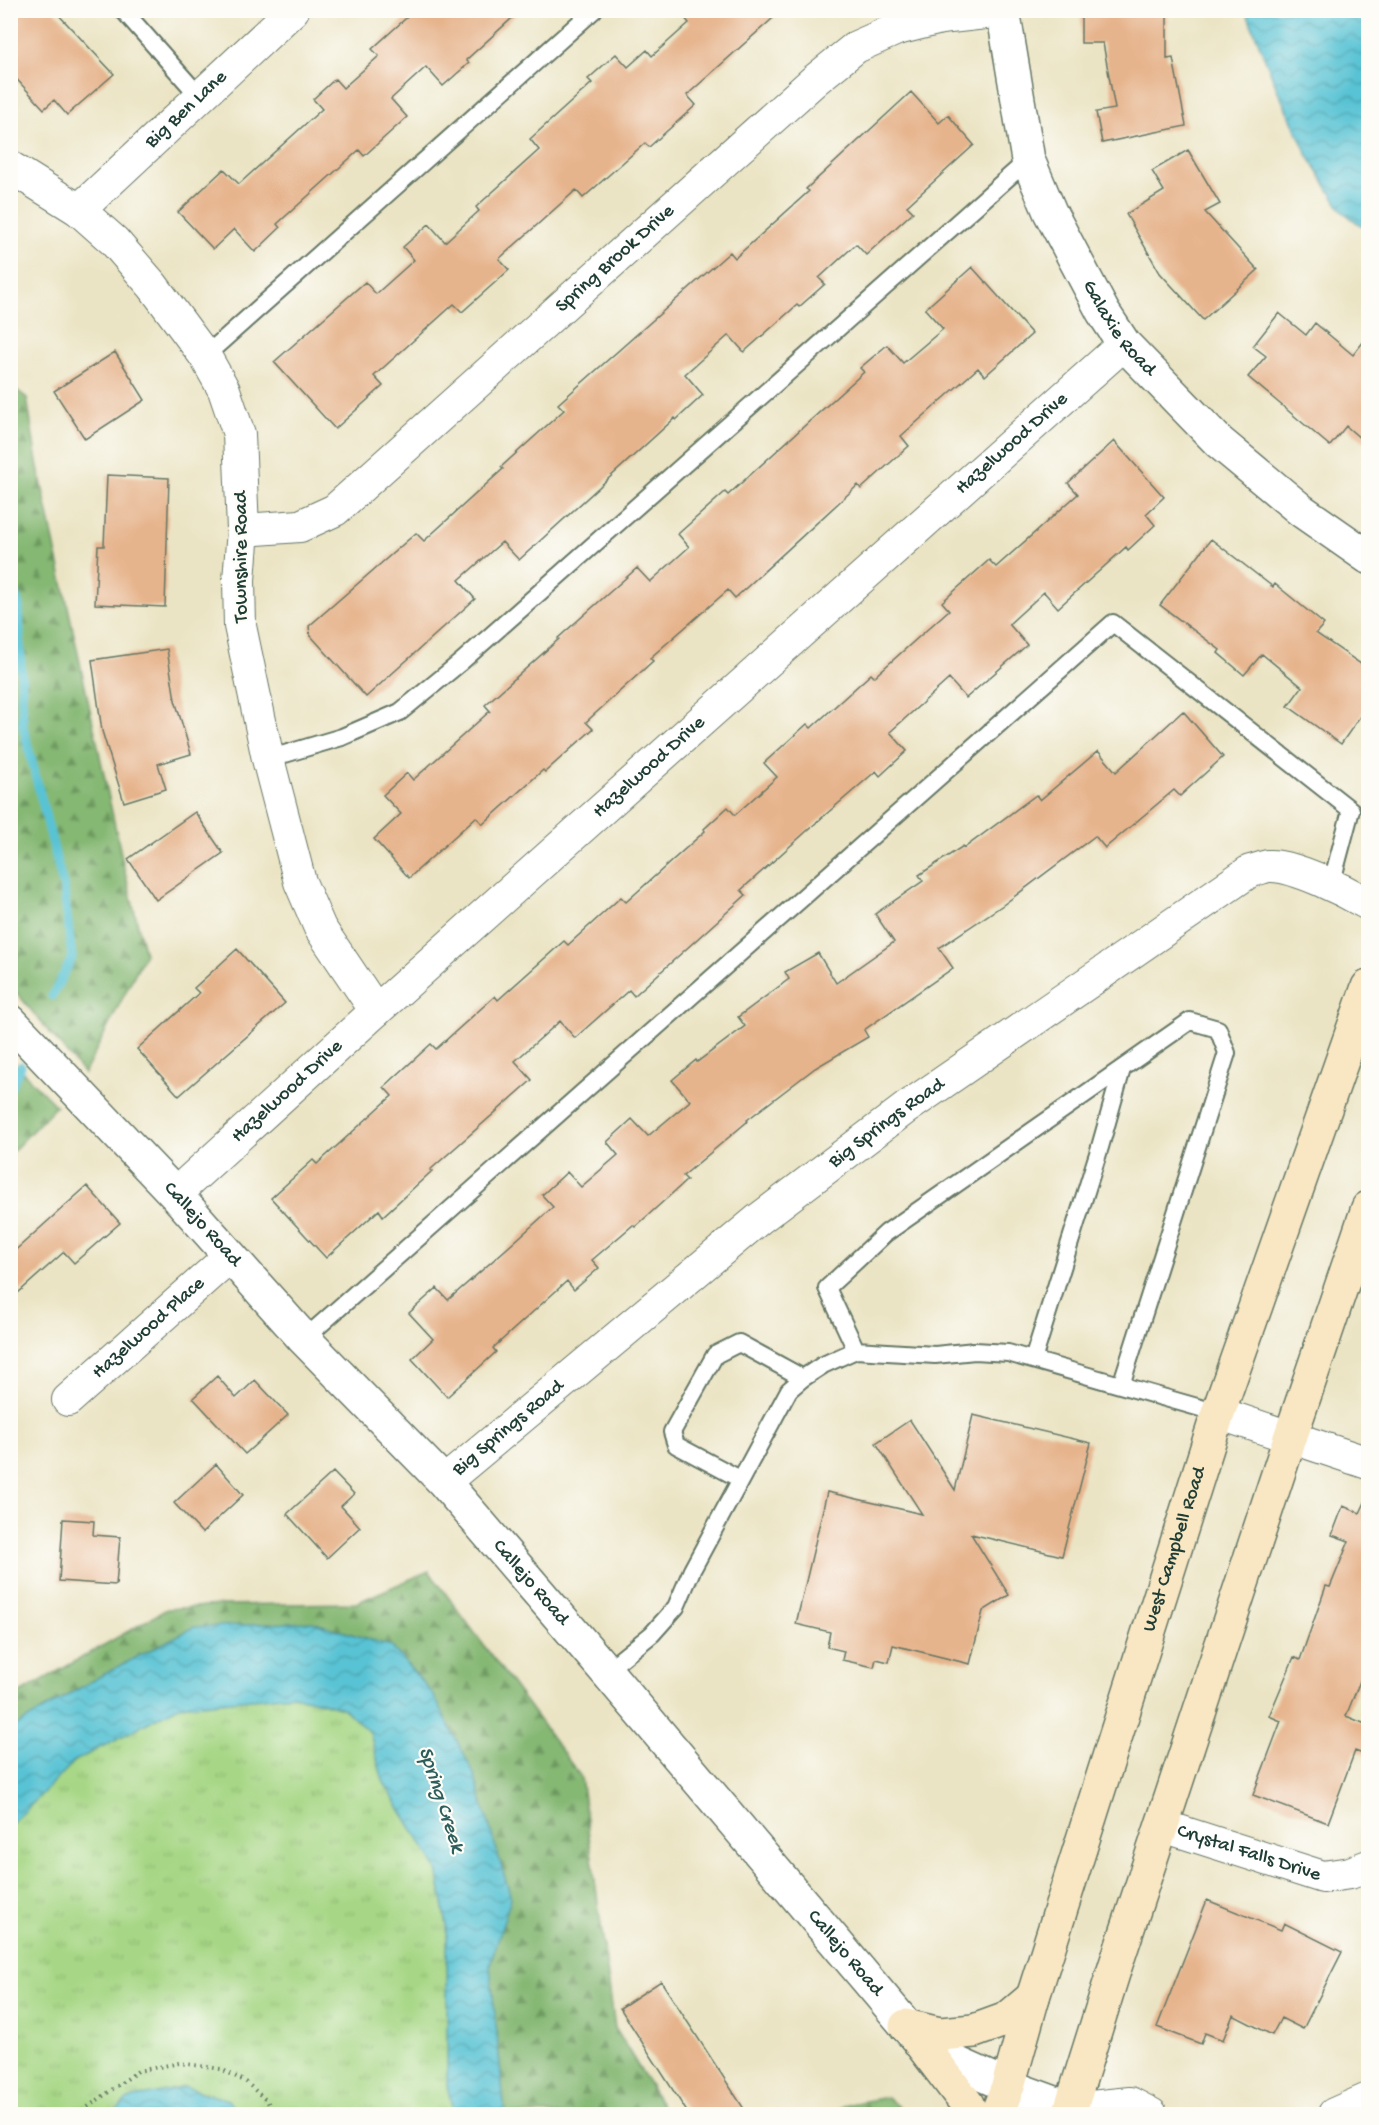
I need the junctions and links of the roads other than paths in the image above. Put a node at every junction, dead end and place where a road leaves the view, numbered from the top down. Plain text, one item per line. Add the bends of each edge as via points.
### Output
1 (123, 10) edge
2 (293, 10) edge
3 (594, 10) edge
4 (1003, 11) edge
5 (200, 97) junction
6 (1028, 160) junction
7 (10, 167) edge
8 (79, 210) junction
9 (1124, 344) junction
10 (205, 356) junction
11 (243, 530) junction
12 (1368, 558) edge
13 (268, 759) junction
14 (1331, 885) junction
15 (1368, 904) edge
16 (1368, 987) edge
17 (376, 1011) junction
18 (10, 1021) edge
19 (1122, 1069) junction
20 (175, 1194) junction
21 (1368, 1208) edge
22 (230, 1256) junction
23 (304, 1339) junction
24 (856, 1350) junction
25 (1033, 1360) junction
26 (803, 1377) junction
27 (1121, 1385) junction
28 (68, 1400) dead end
29 (1218, 1413) junction
30 (1290, 1438) junction
31 (1368, 1463) edge
32 (740, 1479) junction
33 (444, 1482) junction
34 (606, 1671) junction
35 (1163, 1826) junction
36 (1368, 1866) edge
37 (1033, 1997) junction
38 (911, 2031) junction
39 (1368, 2099) edge
40 (1003, 2100) edge
41 (1072, 2113) edge
42 (971, 2115) edge
43 (1151, 2115) edge
44 (1334, 2115) edge

1 - 5 lane
2 - 5 street, Big Ben Lane
3 - 10 lane
4 - 6 street, Galaxie Road
4 - 11 street, Spring Brook Drive via 941,18 897,29 856,47 335,510 300,526
5 - 8 street, Big Ben Lane
6 - 9 street, Galaxie Road via 1102,312
6 - 13 lane via 400,712 342,737
7 - 8 street, Townshire Road
8 - 10 street, Townshire Road via 114,241
9 - 12 street, Galaxie Road via 1219,442 1302,511
9 - 17 street, Hazelwood Drive
10 - 11 street, Townshire Road via 224,390 239,434
11 - 13 street, Townshire Road via 240,626
13 - 17 street, Townshire Road via 300,882 320,928
14 - 15 street, Big Springs Road
14 - 23 lane via 1351,810 1113,623
14 - 33 street, Big Springs Road via 1294,870 1269,866 1250,871 906,1108 759,1219
16 - 29 main road, West Campbell Road
17 - 20 street, Hazelwood Drive
18 - 20 street, Callejo Road
19 - 24 lane via 886,1233 827,1288
19 - 25 lane
19 - 27 lane via 1190,1021 1218,1029 1227,1053
20 - 22 street, Callejo Road
21 - 30 main road
22 - 23 street, Callejo Road
22 - 28 street, Hazelwood Place
23 - 33 street, Callejo Road
24 - 25 lane via 935,1355 975,1351 1008,1353
24 - 26 lane
25 - 27 lane
26 - 32 lane via 789,1390
26 - 32 lane via 739,1343 715,1355 672,1431 676,1445
27 - 29 lane
29 - 30 street
29 - 37 main road, West Campbell Road
30 - 31 street
30 - 35 main road
32 - 34 lane via 676,1607 652,1634
33 - 34 street, Callejo Road
34 - 38 street, Callejo Road
35 - 36 street, Crystal Falls Drive via 1323,1877
35 - 41 main road via 1115,1966
37 - 38 main road via 1006,2019 974,2031
37 - 40 main road, West Campbell Road
38 - 40 street, Callejo Road
38 - 42 main road via 965,2101
39 - 44 street
40 - 41 street, Callejo Road
41 - 43 street, Callejo Road via 1130,2103

